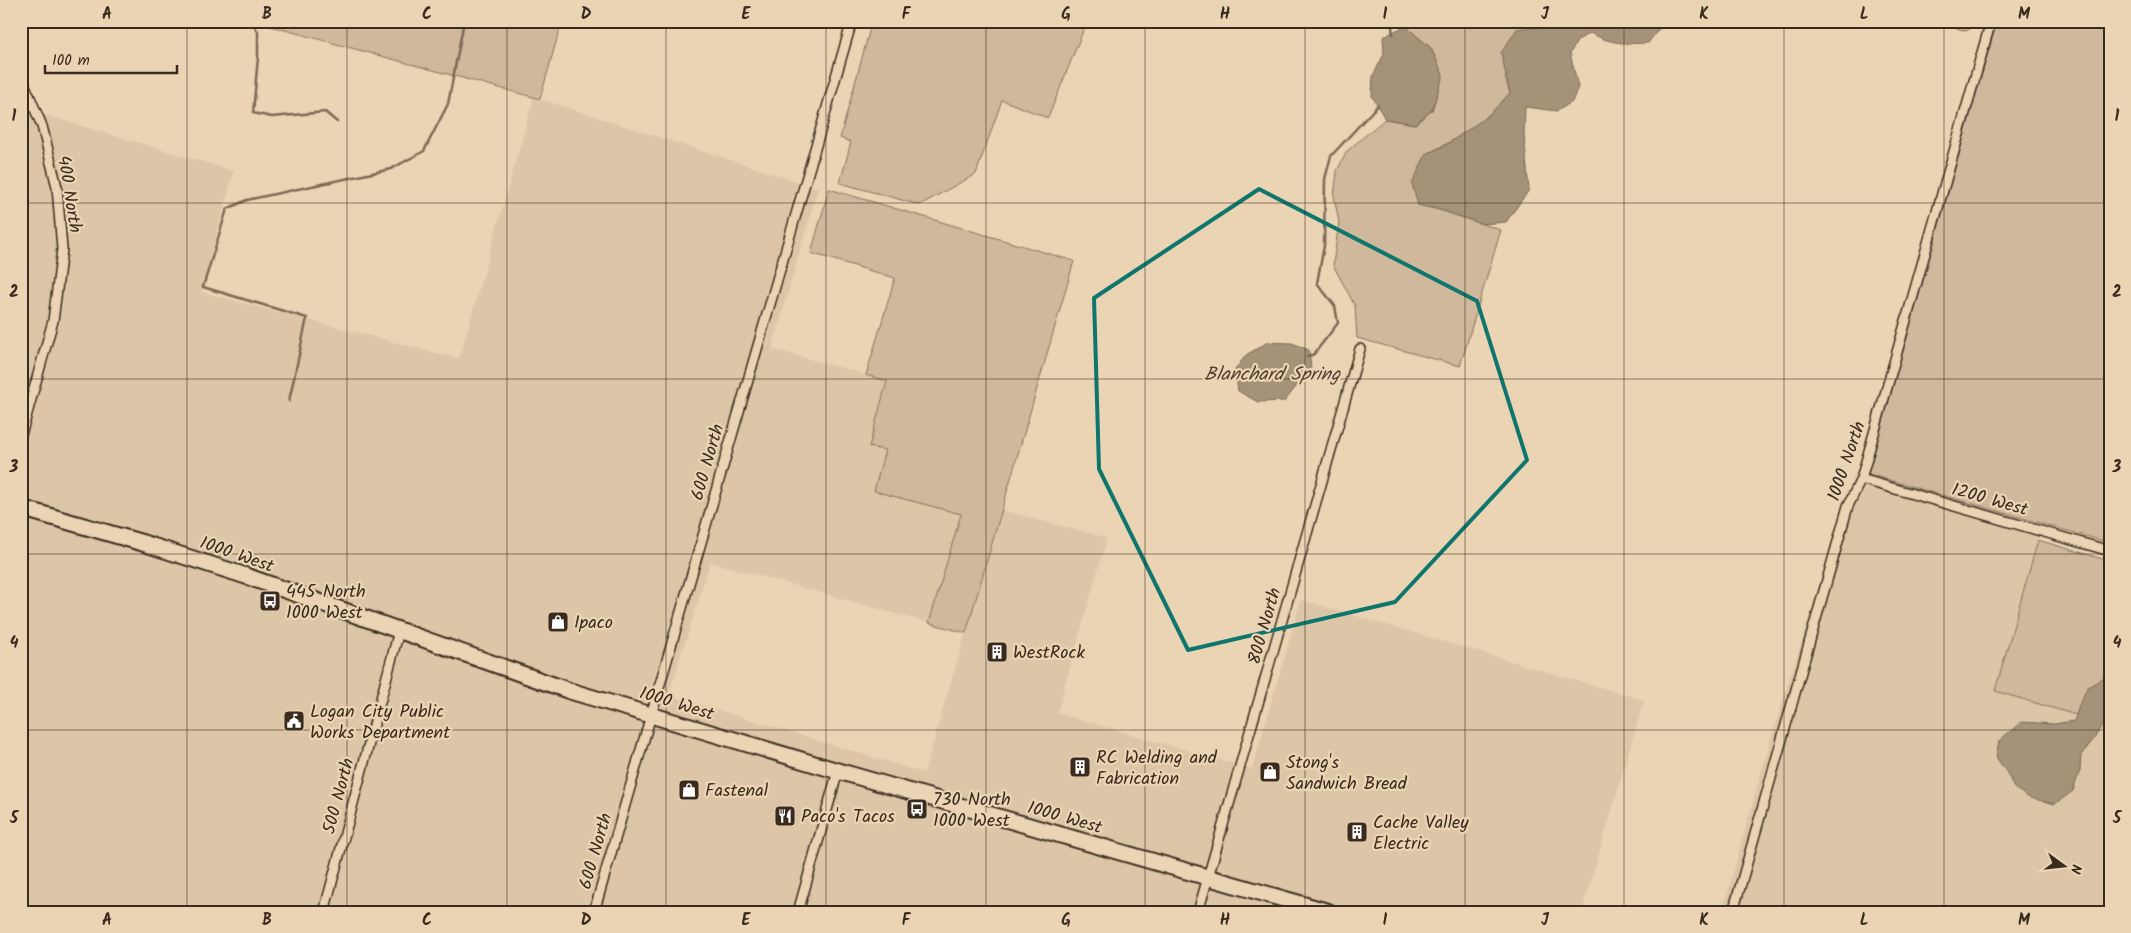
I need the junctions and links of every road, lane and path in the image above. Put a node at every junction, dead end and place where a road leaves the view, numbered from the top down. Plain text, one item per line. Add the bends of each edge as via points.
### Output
1 (852, 21) edge
2 (1991, 21) edge
3 (21, 76) edge
4 (1360, 349) dead end
5 (21, 435) edge
6 (1861, 478) junction
7 (21, 508) edge
8 (2110, 551) edge
9 (399, 631) junction
10 (651, 714) junction
11 (838, 771) junction
12 (1208, 877) junction
13 (324, 912) edge
14 (594, 912) edge
15 (798, 912) edge
16 (1198, 912) edge
17 (1328, 912) edge
18 (1733, 912) edge

1 - 10 street, 600 North
2 - 6 street, 1000 North
3 - 5 street, 400 North via 42,126 57,187 62,249 53,321
4 - 12 street, 800 North
6 - 8 street, 1200 West
6 - 18 street, 1000 North via 1848,506
7 - 9 main road, 1000 West via 162,549
9 - 10 main road, 1000 West via 516,673
9 - 13 street, 500 North
10 - 11 main road, 1000 West
10 - 14 street, 600 North
11 - 12 main road, 1000 West
11 - 15 street
12 - 16 street, 800 North
12 - 17 main road, 1000 West

